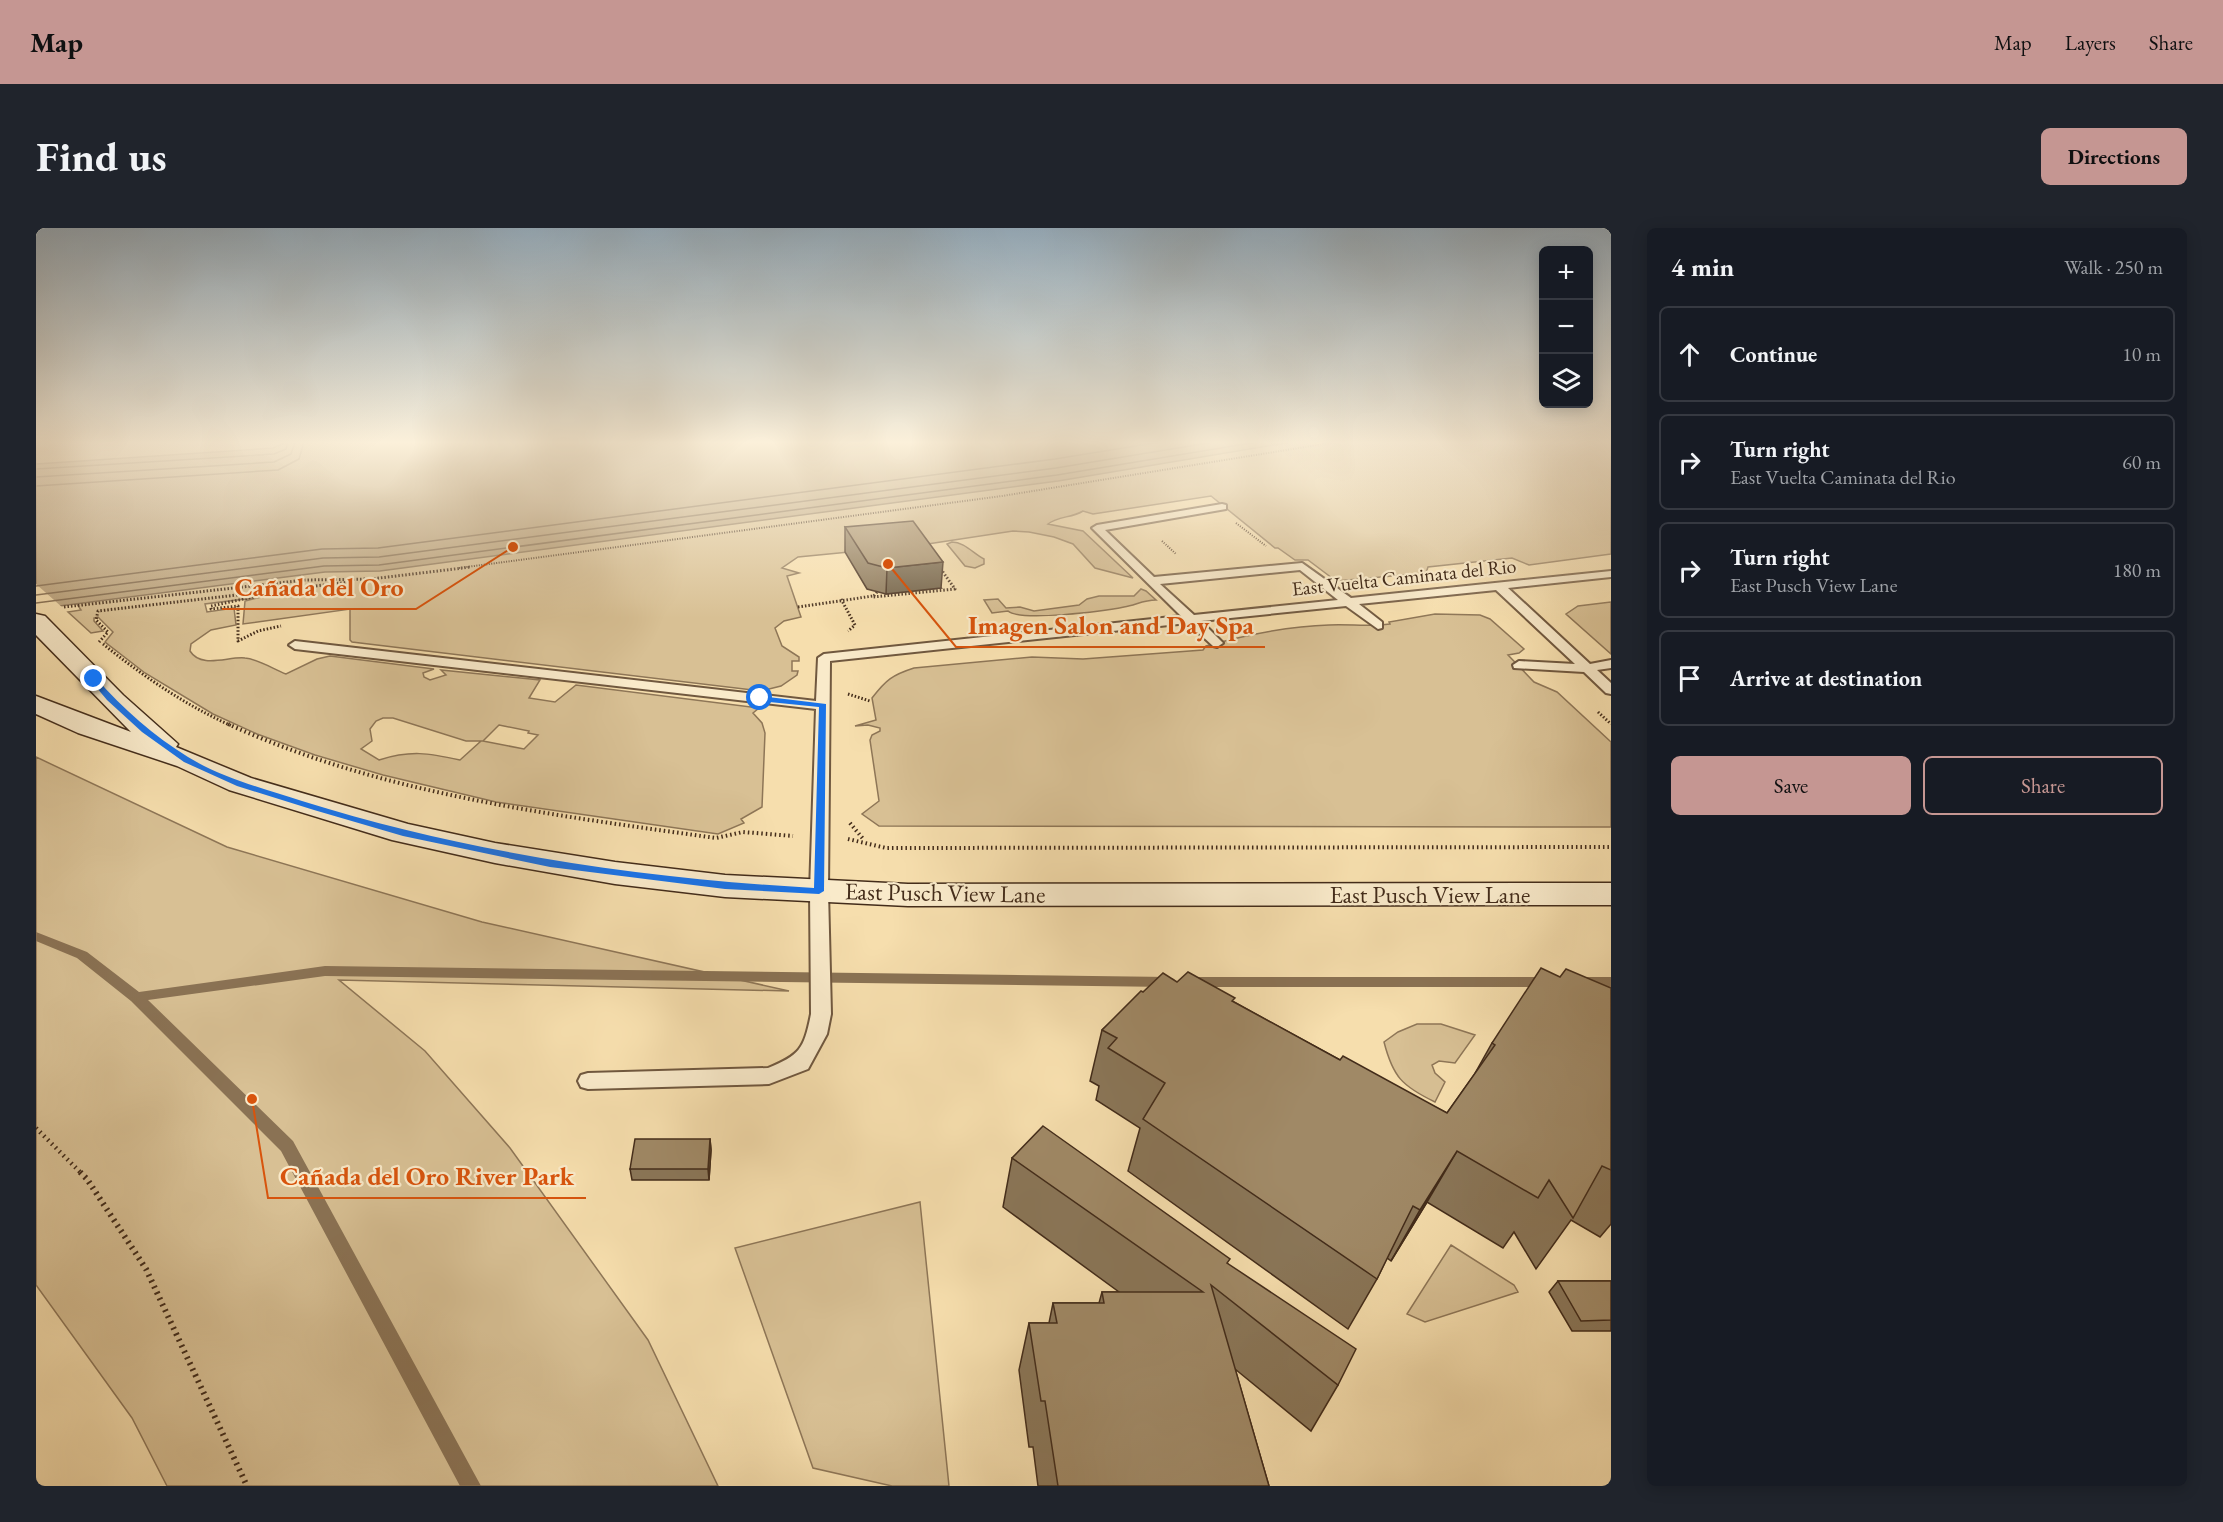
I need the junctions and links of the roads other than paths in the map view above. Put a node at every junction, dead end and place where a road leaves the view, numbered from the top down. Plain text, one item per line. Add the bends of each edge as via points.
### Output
1 (1222, 507) dead end
2 (1611, 574) edge
3 (1151, 581) junction
4 (1499, 586) junction
5 (1350, 603) junction
6 (1188, 618) junction
7 (49, 623) edge
8 (1378, 625) dead end
9 (1217, 643) dead end
10 (295, 645) dead end
11 (1611, 664) edge
12 (1519, 665) dead end
13 (1587, 668) junction
14 (1611, 690) edge
15 (36, 704) edge
16 (823, 705) junction
17 (187, 760) junction
18 (819, 891) junction
19 (1611, 894) edge
20 (588, 1081) dead end

1 - 3 lane via 1097,528
2 - 4 lane, East Vuelta Caminata del Rio
3 - 5 lane via 1302,566
3 - 6 lane
4 - 5 lane, East Vuelta Caminata del Rio
4 - 13 lane
5 - 6 lane, East Vuelta Caminata del Rio
5 - 8 lane
6 - 9 lane
6 - 16 lane, East Vuelta Caminata del Rio via 824,658
7 - 17 main road, East Pusch View Lane via 118,707
10 - 16 lane
11 - 13 lane
12 - 13 lane
13 - 14 lane
15 - 17 main road, East Pusch View Lane via 88,728
16 - 18 lane, East Vuelta Caminata del Rio
17 - 18 main road, East Pusch View Lane via 240,784 317,808 403,833 495,853 703,883
18 - 19 main road, East Pusch View Lane via 908,895
18 - 20 lane, East Vuelta Caminata del Rio via 820,1014 817,1034 801,1062 769,1076

